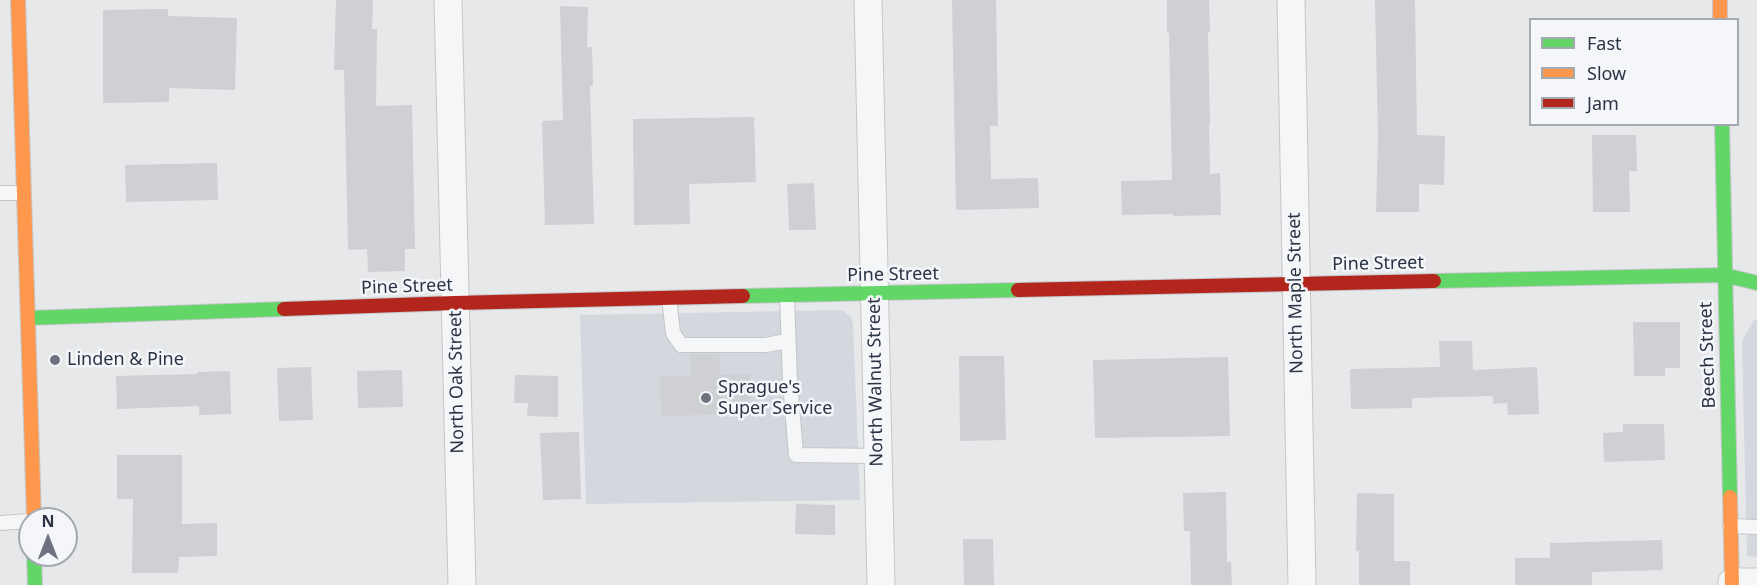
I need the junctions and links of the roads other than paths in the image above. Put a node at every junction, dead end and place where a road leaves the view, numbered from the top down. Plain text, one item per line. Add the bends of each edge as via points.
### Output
1 (18, 0) edge
2 (448, 0) edge
3 (868, 0) edge
4 (1291, 0) edge
5 (1720, 0) edge
6 (1720, 18) edge
7 (1722, 126) edge
8 (0, 193) edge
9 (24, 193) junction
10 (1724, 275) junction
11 (1757, 282) edge
12 (1295, 284) junction
13 (873, 293) junction
14 (787, 295) junction
15 (669, 298) junction
16 (455, 303) junction
17 (28, 318) junction
18 (788, 341) junction
19 (878, 456) junction
20 (32, 507) edge
21 (18, 521) edge
22 (0, 523) edge
23 (1730, 526) junction
24 (1757, 527) edge
25 (34, 567) edge
26 (1740, 583) edge
27 (35, 585) edge
28 (462, 585) edge
29 (881, 585) edge
30 (1302, 585) edge

1 - 9 street via 16,116
2 - 16 street, North Oak Street
3 - 13 street, North Walnut Street
4 - 12 street, North Maple Street
5 - 6 street
7 - 10 street, Beech Street
8 - 9 lane
9 - 17 street
10 - 11 street, Pine Street
10 - 12 street, Pine Street
10 - 23 street, Beech Street
12 - 13 street, Pine Street
12 - 30 street, North Maple Street
13 - 14 street, Pine Street
13 - 19 street, North Walnut Street
14 - 15 street, Pine Street
14 - 18 lane
15 - 16 street, Pine Street
15 - 18 lane via 673,333 681,345 766,345
16 - 17 street, Pine Street
16 - 28 street, North Oak Street
17 - 20 street
18 - 19 lane via 796,455
19 - 29 street, North Walnut Street
21 - 22 lane
23 - 24 lane
23 - 26 street, Beech Street
25 - 27 street

